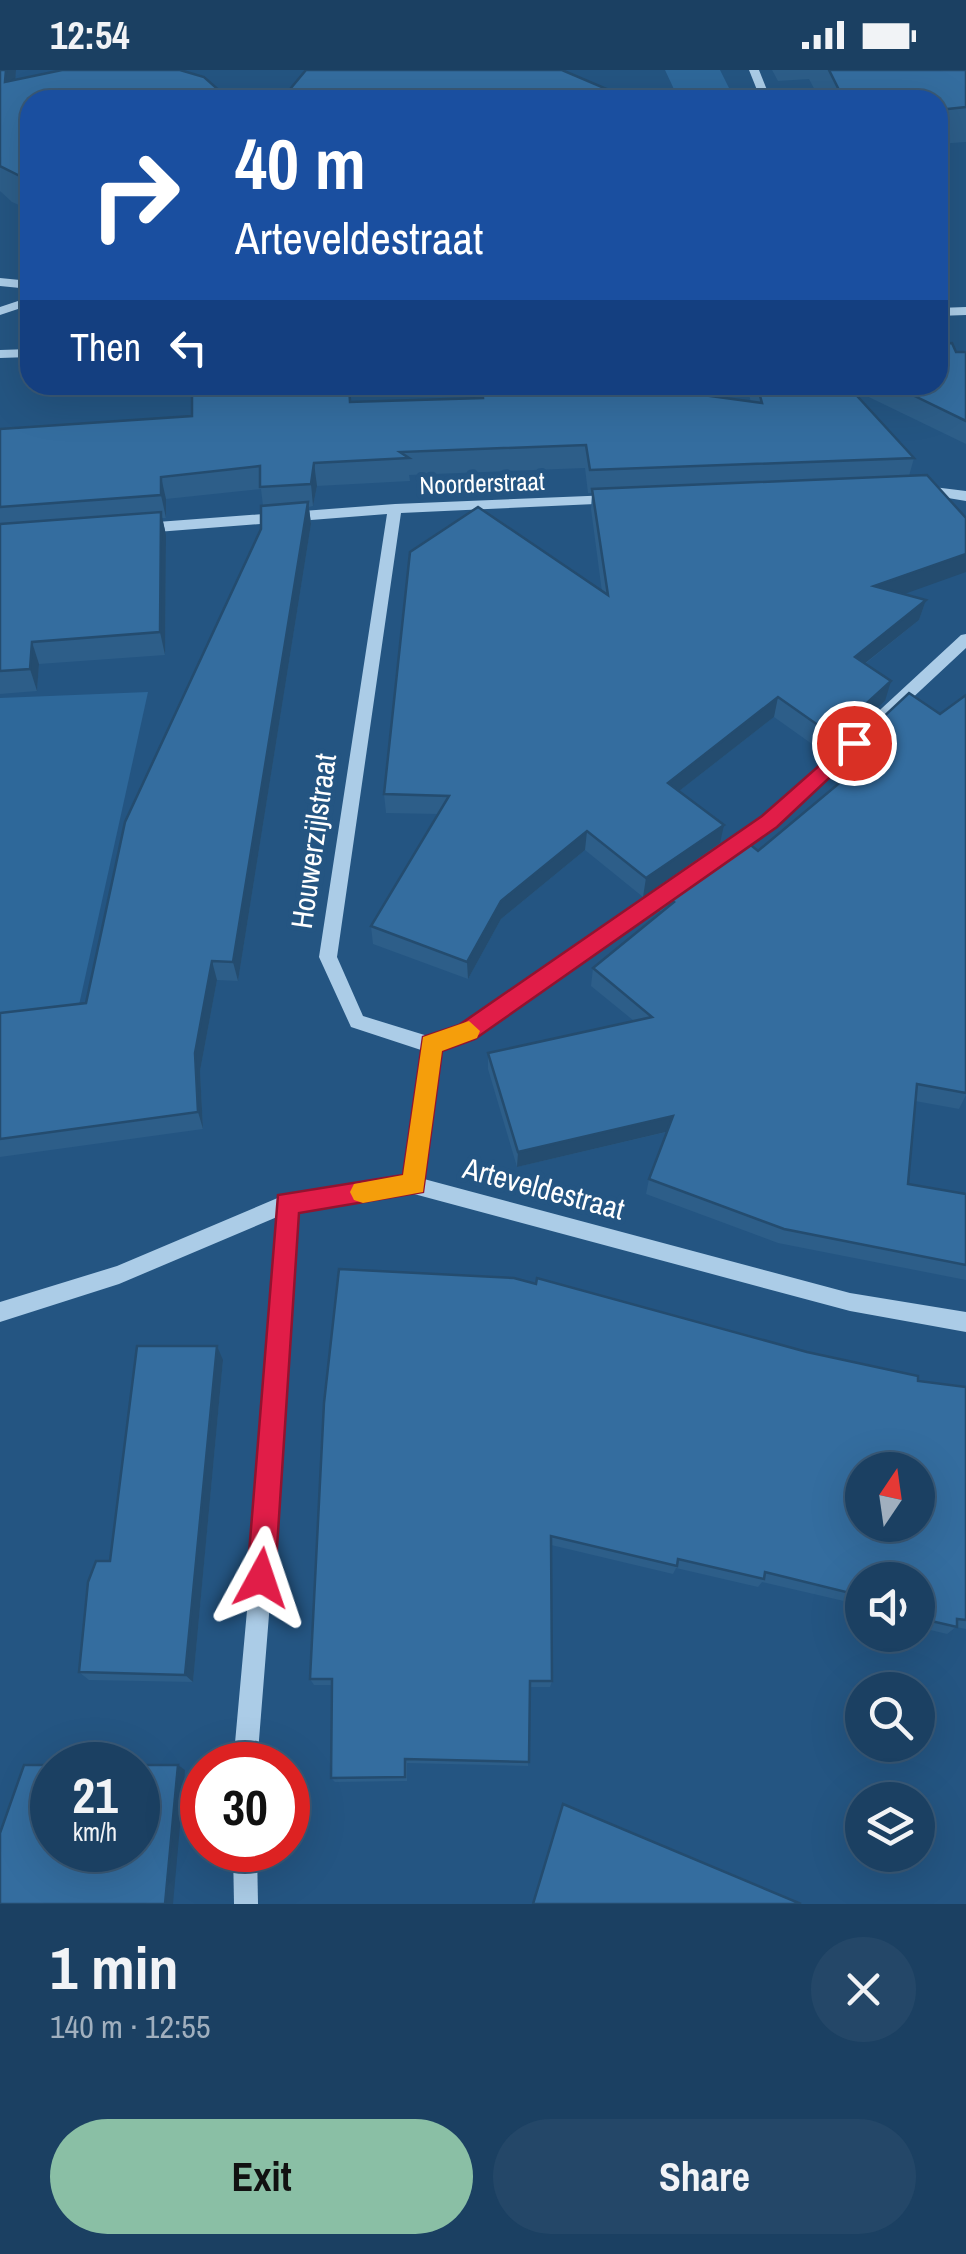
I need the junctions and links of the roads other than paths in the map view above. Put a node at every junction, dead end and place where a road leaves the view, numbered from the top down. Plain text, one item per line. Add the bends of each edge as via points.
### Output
1 (910, 489) edge
2 (966, 496) edge
3 (632, 500) edge
4 (395, 509) junction
5 (118, 530) edge
6 (966, 638) edge
7 (706, 866) edge
8 (690, 877) edge
9 (431, 1044) junction
10 (414, 1184) junction
11 (287, 1203) junction
12 (0, 1312) edge
13 (966, 1322) edge
14 (247, 1742) edge
15 (246, 1872) edge
16 (246, 1904) edge

1 - 2 street
3 - 4 street, Noorderstraat
4 - 5 street, Noorderstraat
4 - 9 street, Houwerzijlstraat via 328,957 357,1022
6 - 7 street via 769,822
8 - 9 street via 467,1032
9 - 10 street
10 - 11 street, Arteveldestraat
10 - 13 street, Arteveldestraat via 850,1302
11 - 12 street, Arteveldestraat via 119,1275
11 - 14 street
15 - 16 street

